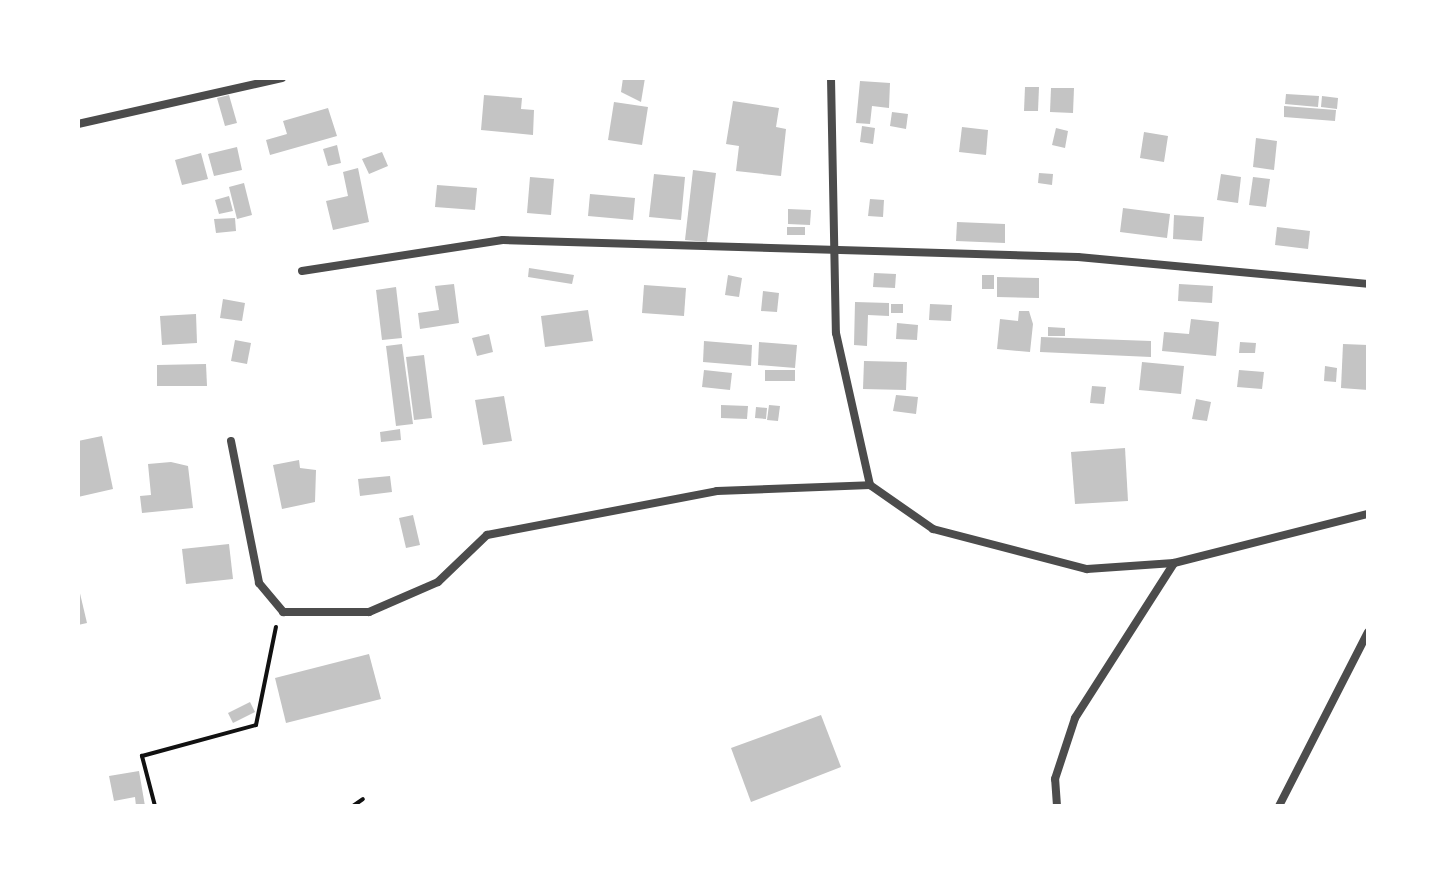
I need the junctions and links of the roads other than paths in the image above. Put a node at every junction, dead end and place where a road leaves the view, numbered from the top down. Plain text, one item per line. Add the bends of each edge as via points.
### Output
1 (282, 78) edge
2 (831, 78) edge
3 (78, 124) edge
4 (830, 250) junction
5 (302, 271) dead end
6 (1368, 284) edge
7 (231, 441) dead end
8 (870, 485) junction
9 (1368, 514) edge
10 (1174, 563) junction
11 (1368, 632) edge
12 (1057, 806) edge
13 (1279, 806) edge

1 - 3 street
2 - 4 street
4 - 5 street via 503,240 385,253
4 - 6 street via 1078,257
4 - 8 street via 846,400
7 - 8 street via 259,583 283,612 369,612 438,582 487,535 717,491
8 - 10 street via 933,529 1027,559 1087,569
9 - 10 street
10 - 12 street via 1075,718 1055,779
11 - 13 street

